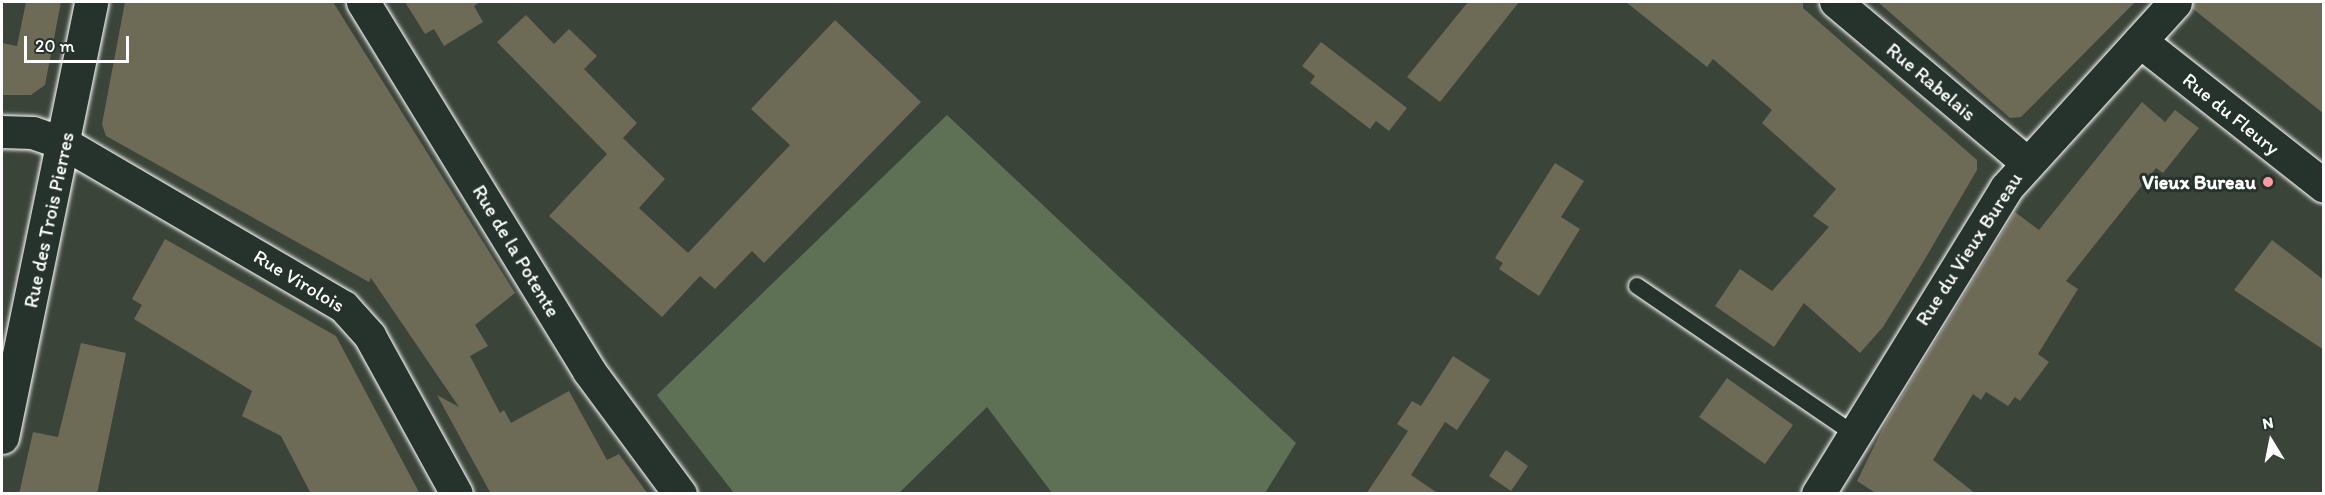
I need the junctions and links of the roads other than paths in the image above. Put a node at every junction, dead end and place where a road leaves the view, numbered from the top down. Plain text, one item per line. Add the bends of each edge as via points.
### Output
1 (91, 2) edge
2 (363, 2) edge
3 (1836, 2) edge
4 (2175, 2) edge
5 (2140, 41) junction
6 (2, 132) edge
7 (65, 144) junction
8 (2026, 162) junction
9 (2324, 186) edge
10 (1638, 286) dead end
11 (1854, 434) junction
12 (2, 437) edge
13 (457, 494) edge
14 (680, 494) edge
15 (1818, 494) edge

1 - 7 main road, Rue des Trois Pierres
2 - 14 main road, Rue de la Potente via 595,379
3 - 8 street, Rue Rabelais
4 - 5 main road, Rue du Vieux Bureau
5 - 8 main road, Rue du Vieux Bureau
5 - 9 main road, Rue du Fleury
6 - 7 street, Rue Virolois via 33,133
7 - 12 main road, Rue des Trois Pierres
7 - 13 street, Rue Virolois via 360,321
8 - 11 main road, Rue du Vieux Bureau via 1983,222
10 - 11 lane
11 - 15 main road, Rue du Vieux Bureau

